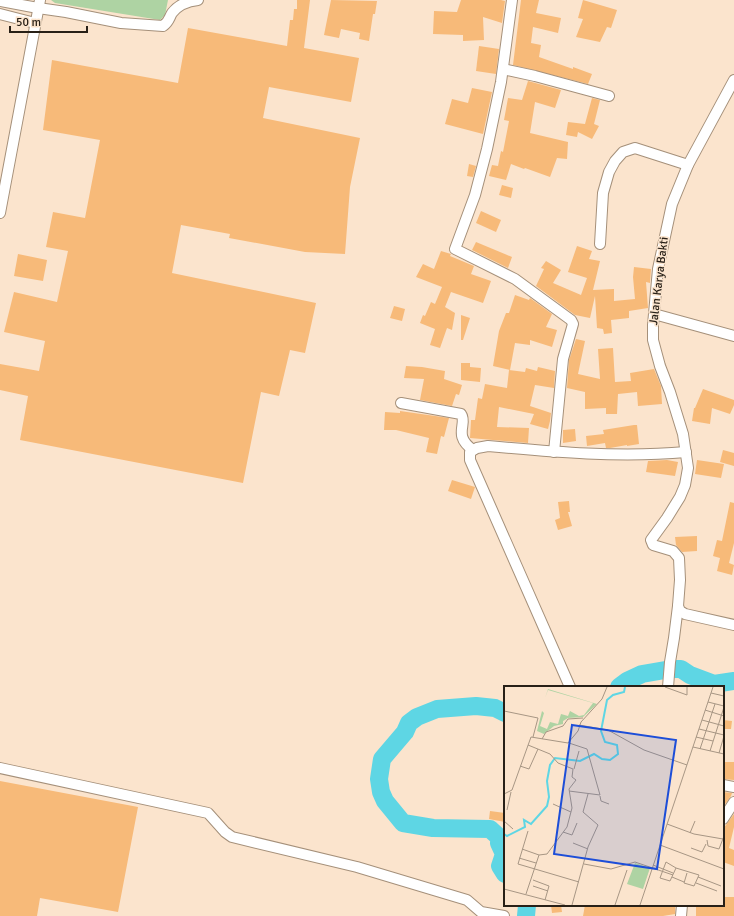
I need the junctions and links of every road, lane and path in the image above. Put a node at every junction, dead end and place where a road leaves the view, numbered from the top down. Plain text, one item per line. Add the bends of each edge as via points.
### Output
1 (198, 0) edge
2 (512, 0) edge
3 (0, 1) edge
4 (39, 4) edge
5 (0, 14) edge
6 (35, 23) junction
7 (503, 69) junction
8 (734, 80) edge
9 (609, 96) dead end
10 (688, 165) junction
11 (4, 171) edge
12 (0, 213) edge
13 (600, 244) dead end
14 (654, 314) junction
15 (734, 336) edge
16 (401, 403) dead end
17 (473, 450) junction
18 (554, 452) junction
19 (686, 452) junction
20 (678, 606) junction
21 (734, 624) edge
22 (668, 684) edge
23 (570, 686) edge
24 (0, 768) edge
25 (724, 785) edge
26 (734, 786) edge
27 (734, 802) edge
28 (724, 817) edge
29 (682, 906) edge
30 (504, 916) edge
31 (681, 916) edge

1 - 4 street via 176,9 163,26 121,23
2 - 7 street
3 - 4 street
4 - 6 street
5 - 6 street
6 - 11 street
7 - 9 street
7 - 18 street via 481,174 455,249 515,279 573,324 563,359
8 - 10 street, Jalan Karya Bakti
10 - 13 street via 635,148 623,152 609,172 603,193
10 - 14 street, Jalan Karya Bakti via 669,214 658,269
11 - 12 street
14 - 15 street
14 - 19 street, Jalan Karya Bakti via 653,340 683,434
16 - 17 street via 461,414 462,438
17 - 18 street via 488,446
17 - 23 street via 470,452 470,460
18 - 19 street
19 - 20 street, Jalan Karya Bakti via 688,468 685,485 667,518 651,540 653,545 673,551 679,558
20 - 21 street via 685,614
20 - 22 street
24 - 30 street via 208,813 232,837 357,867 466,900 481,912
25 - 26 street
27 - 28 street
29 - 31 street

